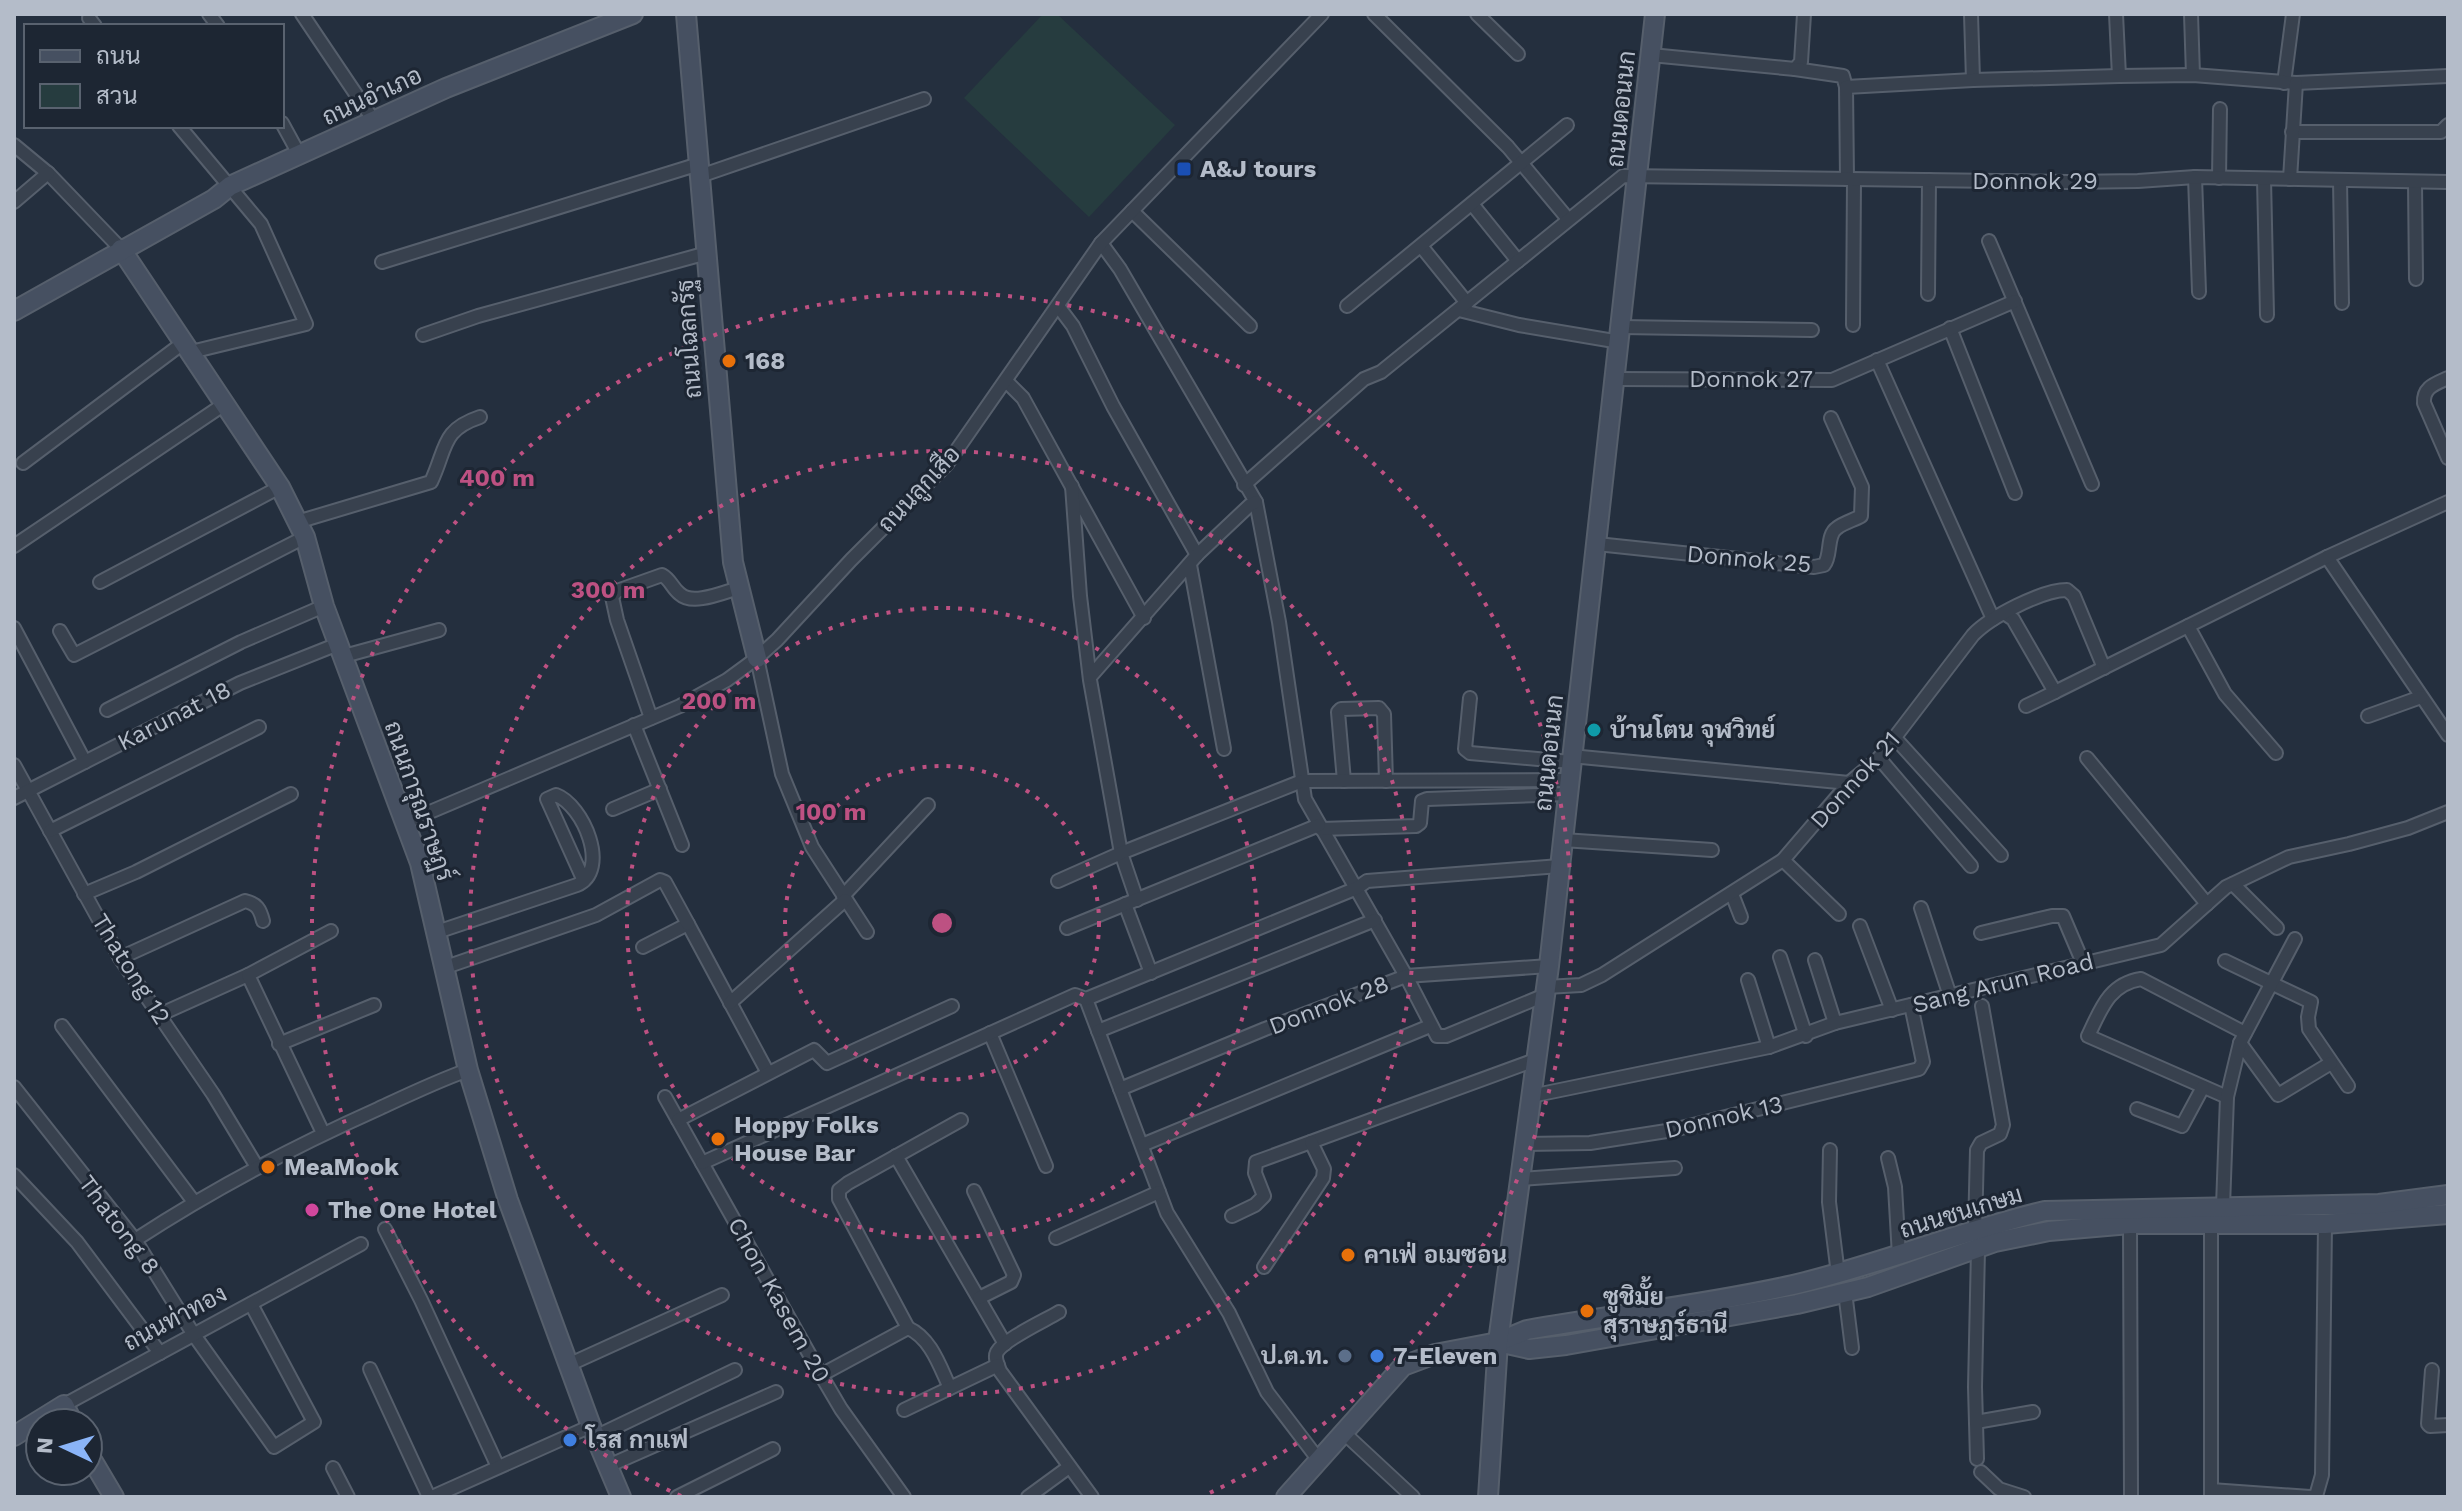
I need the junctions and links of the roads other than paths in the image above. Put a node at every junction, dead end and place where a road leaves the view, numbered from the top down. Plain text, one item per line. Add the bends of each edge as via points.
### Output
1 (302, 14) edge
2 (633, 14) edge
3 (686, 14) edge
4 (1322, 14) edge
5 (1374, 14) edge
6 (1477, 14) edge
7 (1655, 14) edge
8 (1804, 14) edge
9 (1971, 14) edge
10 (2116, 14) edge
11 (2191, 14) edge
12 (2293, 14) edge
13 (1518, 54) dead end
14 (1651, 55) junction
15 (1795, 69) junction
16 (2193, 75) junction
17 (2119, 76) junction
18 (2448, 76) edge
19 (1973, 80) junction
20 (2290, 83) junction
21 (1846, 87) junction
22 (924, 99) dead end
23 (2220, 109) dead end
24 (374, 121) junction
25 (1567, 125) dead end
26 (2448, 125) edge
27 (284, 127) edge
28 (181, 128) edge
29 (2292, 132) junction
30 (14, 145) edge
31 (300, 156) junction
32 (1522, 163) junction
33 (700, 170) junction
34 (48, 173) junction
35 (1638, 177) junction
36 (2195, 177) junction
37 (2219, 178) junction
38 (1850, 179) junction
39 (2264, 179) junction
40 (2290, 179) junction
41 (1929, 180) junction
42 (2340, 180) junction
43 (2448, 182) edge
44 (2415, 183) junction
45 (230, 186) junction
46 (14, 202) edge
47 (1472, 204) junction
48 (1132, 211) junction
49 (1568, 219) junction
50 (1989, 241) dead end
51 (1101, 243) junction
52 (1421, 246) junction
53 (121, 249) junction
54 (707, 253) junction
55 (1518, 261) junction
56 (382, 262) dead end
57 (2416, 279) dead end
58 (2199, 292) dead end
59 (1928, 294) dead end
60 (2015, 301) junction
61 (2342, 303) dead end
62 (1058, 306) junction
63 (1347, 306) dead end
64 (1463, 306) junction
65 (14, 311) edge
66 (2267, 315) dead end
67 (1853, 325) dead end
68 (1250, 326) dead end
69 (1950, 328) junction
70 (1812, 330) dead end
71 (423, 335) dead end
72 (1620, 335) junction
73 (187, 348) junction
74 (1877, 360) junction
75 (2448, 378) edge
76 (1615, 379) junction
77 (1006, 381) junction
78 (226, 403) junction
79 (480, 417) dead end
80 (1831, 418) dead end
81 (2448, 458) edge
82 (23, 463) dead end
83 (2092, 484) dead end
84 (1244, 485) junction
85 (1072, 486) junction
86 (280, 487) junction
87 (2015, 493) dead end
88 (1256, 502) junction
89 (2448, 502) edge
90 (301, 529) junction
91 (1597, 544) junction
92 (14, 546) edge
93 (2327, 557) junction
94 (1194, 560) junction
95 (100, 582) dead end
96 (739, 588) junction
97 (324, 606) junction
98 (1999, 616) junction
99 (1144, 618) junction
100 (2188, 626) junction
101 (14, 628) edge
102 (439, 630) dead end
103 (60, 631) dead end
104 (341, 650) junction
105 (757, 658) junction
106 (2104, 668) junction
107 (1090, 677) junction
108 (2055, 692) junction
109 (2421, 697) junction
110 (1470, 698) dead end
111 (2026, 706) dead end
112 (107, 710) dead end
113 (2368, 716) dead end
114 (651, 718) junction
115 (634, 725) junction
116 (259, 727) dead end
117 (2448, 735) edge
118 (1895, 738) junction
119 (1224, 749) dead end
120 (2276, 753) dead end
121 (1879, 758) junction
122 (2087, 758) dead end
123 (85, 762) junction
124 (14, 765) edge
125 (1570, 773) junction
126 (1302, 781) junction
127 (1344, 781) junction
128 (1386, 781) junction
129 (1849, 783) junction
130 (660, 789) junction
131 (28, 791) junction
132 (291, 794) dead end
133 (14, 798) edge
134 (928, 805) dead end
135 (613, 809) dead end
136 (2448, 812) edge
137 (404, 823) junction
138 (1320, 827) junction
139 (50, 831) junction
140 (1563, 840) junction
141 (682, 845) dead end
142 (1712, 850) dead end
143 (1121, 853) junction
144 (2001, 855) dead end
145 (1783, 860) junction
146 (1560, 866) junction
147 (1971, 866) dead end
148 (584, 881) junction
149 (1058, 881) dead end
150 (2233, 884) junction
151 (1357, 888) junction
152 (84, 894) junction
153 (1732, 894) junction
154 (844, 898) junction
155 (1131, 902) junction
156 (2207, 904) junction
157 (1921, 908) dead end
158 (1839, 914) dead end
159 (1741, 917) dead end
160 (1375, 920) junction
161 (263, 921) dead end
162 (688, 924) junction
163 (1860, 926) dead end
164 (1067, 928) dead end
165 (2277, 928) dead end
166 (331, 931) dead end
167 (867, 932) dead end
168 (434, 933) junction
169 (1981, 933) dead end
170 (2295, 939) dead end
171 (643, 947) dead end
172 (1780, 957) dead end
173 (120, 958) junction
174 (1815, 960) dead end
175 (2225, 961) dead end
176 (2083, 963) junction
177 (1549, 966) junction
178 (443, 968) junction
179 (1151, 973) junction
180 (248, 975) junction
181 (1406, 976) junction
182 (1748, 980) dead end
183 (2272, 983) junction
184 (1545, 991) junction
185 (1950, 996) junction
186 (1086, 999) junction
187 (730, 1003) junction
188 (374, 1005) dead end
189 (1911, 1005) junction
190 (952, 1006) dead end
191 (1982, 1006) dead end
192 (1892, 1010) junction
193 (159, 1015) junction
194 (1835, 1023) junction
195 (62, 1026) dead end
196 (1430, 1026) junction
197 (1098, 1031) junction
198 (990, 1033) junction
199 (1806, 1036) junction
200 (2243, 1038) junction
201 (279, 1044) junction
202 (1769, 1047) junction
203 (1535, 1060) junction
204 (2331, 1063) junction
205 (468, 1070) junction
206 (768, 1073) junction
207 (2348, 1086) dead end
208 (14, 1087) edge
209 (2203, 1087) junction
210 (1120, 1089) junction
211 (1531, 1096) junction
212 (665, 1097) dead end
213 (2227, 1097) junction
214 (2137, 1109) dead end
215 (678, 1120) junction
216 (961, 1120) dead end
217 (323, 1133) junction
218 (1311, 1142) junction
219 (1525, 1144) junction
220 (1142, 1145) junction
221 (1830, 1150) dead end
222 (896, 1156) junction
223 (1888, 1158) dead end
224 (702, 1163) junction
225 (1046, 1166) dead end
226 (257, 1167) junction
227 (1675, 1168) dead end
228 (14, 1175) edge
229 (1520, 1179) junction
230 (974, 1191) dead end
231 (1159, 1192) junction
232 (2448, 1195) edge
233 (194, 1202) junction
234 (2223, 1206) junction
235 (2448, 1214) edge
236 (1232, 1216) dead end
237 (2130, 1224) junction
238 (2211, 1224) junction
239 (2325, 1224) junction
240 (385, 1229) dead end
241 (1056, 1238) dead end
242 (135, 1240) junction
243 (1976, 1240) junction
244 (361, 1244) dead end
245 (1899, 1256) junction
246 (1264, 1267) dead end
247 (1838, 1274) junction
248 (1845, 1292) junction
249 (722, 1295) dead end
250 (979, 1298) junction
251 (251, 1304) junction
252 (1059, 1312) dead end
253 (908, 1328) junction
254 (194, 1335) junction
255 (1498, 1342) junction
256 (1005, 1344) junction
257 (1852, 1348) dead end
258 (160, 1353) junction
259 (568, 1365) junction
260 (998, 1365) junction
261 (370, 1369) dead end
262 (735, 1370) dead end
263 (2432, 1370) dead end
264 (821, 1375) junction
265 (950, 1388) junction
266 (776, 1392) dead end
267 (64, 1405) joint
268 (904, 1410) dead end
269 (2033, 1412) dead end
270 (1976, 1422) junction
271 (2448, 1425) edge
272 (593, 1431) junction
273 (1343, 1432) junction
274 (14, 1436) edge
275 (773, 1449) dead end
276 (1318, 1459) junction
277 (608, 1466) junction
278 (498, 1467) junction
279 (1069, 1467) junction
280 (333, 1468) dead end
281 (2211, 1494) edge
282 (348, 1497) edge
283 (430, 1497) edge
284 (621, 1497) edge
285 (677, 1497) edge
286 (904, 1497) edge
287 (1028, 1497) edge
288 (1092, 1497) edge
289 (1286, 1497) edge
290 (1413, 1497) edge
291 (1488, 1497) edge
292 (2024, 1497) edge
293 (2131, 1497) edge
294 (2310, 1497) edge

1 - 24 street
2 - 24 main road, ถนนอำเภอ
3 - 33 main road, ถนนโฉลกรัฐ
4 - 48 street, ถนนลูกเสือ
5 - 32 street
6 - 13 street
7 - 14 main road, ถนนดอนนก
8 - 15 street via 1801,62
9 - 19 street
10 - 17 street
11 - 16 street
12 - 20 street
14 - 15 street
14 - 35 main road, ถนนดอนนก
15 - 21 street via 1843,76
16 - 17 street
16 - 20 street
17 - 19 street
18 - 20 street
19 - 21 street
20 - 29 street
21 - 38 street
22 - 33 street
23 - 37 street
24 - 31 main road, ถนนอำเภอ
25 - 32 street
26 - 29 street via 2441,132
27 - 31 street
28 - 45 street
29 - 40 street
30 - 34 street
31 - 45 main road, ถนนอำเภอ
32 - 47 street
32 - 49 street
33 - 54 main road, ถนนโฉลกรัฐ
33 - 56 street
34 - 46 street
34 - 53 street
35 - 38 street, Donnok 29
35 - 49 street via 1623,176
35 - 72 main road, ถนนดอนนก
36 - 37 street, Donnok 29
36 - 41 street, Donnok 29 via 2124,182
36 - 58 street
37 - 39 street, Donnok 29
38 - 41 street, Donnok 29
38 - 67 street
39 - 40 street, Donnok 29
39 - 66 street
40 - 42 street, Donnok 29
41 - 59 street
42 - 44 street, Donnok 29
42 - 61 street
43 - 44 street, Donnok 29
44 - 57 street
45 - 53 main road, ถนนอำเภอ
45 - 73 street via 264,229 306,324
47 - 52 street
47 - 55 street
48 - 51 street, ถนนลูกเสือ
48 - 68 street
49 - 55 street
50 - 60 street
51 - 62 street, ถนนลูกเสือ
51 - 84 street
52 - 63 street
52 - 64 street
53 - 65 main road, ถนนอำเภอ
53 - 73 main road, ถนนการุณราษฏร์
54 - 71 street
54 - 96 main road, ถนนโฉลกรัฐ via 719,427
55 - 64 street
60 - 69 street, Donnok 27
60 - 83 street
62 - 77 street, ถนนลูกเสือ
62 - 94 street
64 - 72 street via 1519,325
64 - 84 street via 1381,372 1364,379
69 - 74 street, Donnok 27
69 - 87 street
70 - 72 street
72 - 76 main road, ถนนดอนนก
73 - 78 main road, ถนนการุณราษฏร์
73 - 82 street
74 - 76 street, Donnok 27 via 1832,380
74 - 98 street
75 - 81 street via 2424,396
76 - 91 main road, ถนนดอนนก
77 - 85 street via 1023,398
77 - 105 street, ถนนลูกเสือ via 947,464
78 - 86 main road, ถนนการุณราษฏร์
78 - 92 street
79 - 90 street via 450,433 431,482
80 - 91 street, Donnok 25 via 1862,487 1861,516 1831,535 1824,565
84 - 88 street
85 - 99 street
85 - 107 street
86 - 90 main road, ถนนการุณราษฏร์
86 - 95 street
88 - 94 street
88 - 126 street
89 - 93 street
90 - 97 main road, ถนนการุณราษฏร์
90 - 103 street via 74,655
91 - 125 main road, ถนนดอนนก
93 - 100 street
93 - 109 street
94 - 99 street
94 - 119 street
96 - 105 main road, ถนนโฉลกรัฐ
96 - 114 street via 685,598 662,575 612,597
97 - 104 main road, ถนนการุณราษฏร์
97 - 112 street
98 - 106 street, Donnok 21 via 2067,590
98 - 108 street via 2013,619
98 - 118 street, Donnok 21 via 1973,635
99 - 107 street
100 - 106 street
100 - 120 street via 2225,694
101 - 123 street
102 - 104 street, Karunat 18
104 - 123 street, Karunat 18 via 240,683
104 - 137 main road, ถนนการุณราษฏร์
105 - 114 street, ถนนลูกเสือ via 727,680
105 - 154 street via 782,774 812,847
106 - 108 street
107 - 143 street
108 - 111 street
109 - 113 street
109 - 117 street
110 - 125 street via 1465,749 1470,753
114 - 115 street, ถนนลูกเสือ
115 - 130 street
115 - 137 street, ถนนลูกเสือ
116 - 139 street
118 - 121 street, Donnok 21
118 - 144 street
121 - 129 street, Donnok 21
121 - 147 street
122 - 156 street
123 - 131 street, Karunat 18
124 - 131 street, Thatong 12
125 - 128 street
125 - 129 street
125 - 138 street via 1427,799 1416,826
125 - 140 main road, ถนนดอนนก
126 - 127 street
126 - 138 street
126 - 143 street
127 - 128 street
127 - 128 street via 1338,712 1375,708 1384,714
129 - 145 street, Donnok 21
130 - 135 street
130 - 141 street
131 - 133 street, Karunat 18
131 - 139 street, Thatong 12
132 - 152 street
134 - 154 street
136 - 150 street, Sang Arun Road via 2393,832 2289,857
137 - 168 main road, ถนนการุณราษฏร์ via 420,863
138 - 151 street
138 - 155 street
139 - 152 street, Thatong 12
140 - 142 street
140 - 146 main road, ถนนดอนนก
143 - 149 street
143 - 155 street
145 - 153 street, Donnok 21
145 - 158 street
146 - 151 street via 1367,881
146 - 177 main road, ถนนดอนนก
148 - 148 street via 591,871 591,844 573,808 556,795 547,799
148 - 168 street
150 - 156 street, Sang Arun Road
150 - 165 street
151 - 160 street
151 - 179 street
152 - 173 street, Thatong 12
153 - 159 street
153 - 184 street, Donnok 21 via 1602,975
154 - 167 street
154 - 187 street
155 - 164 street
155 - 179 street
156 - 176 street, Sang Arun Road via 2161,945
157 - 185 street
160 - 181 street
160 - 197 street
161 - 173 street via 260,909 245,901
162 - 171 street
162 - 178 street via 660,880 596,915
162 - 187 street
163 - 192 street
166 - 180 street
168 - 178 main road, ถนนการุณราษฏร์
169 - 176 street via 2063,916
170 - 183 street
172 - 199 street
173 - 193 street, Thatong 12
174 - 194 street
175 - 183 street
176 - 185 street, Sang Arun Road
177 - 181 street, Donnok 28
177 - 184 main road, ถนนดอนนก
178 - 205 main road, ถนนการุณราษฏร์
179 - 186 street
180 - 193 street
180 - 201 street
181 - 196 street
181 - 210 street, Donnok 28
182 - 202 street
183 - 200 street
183 - 204 street via 2311,1002 2309,1029
184 - 196 street via 1446,1036 1437,1036
184 - 203 main road, ถนนดอนนก
185 - 189 street, Sang Arun Road
186 - 197 street
186 - 198 street via 1075,995
187 - 206 street
188 - 201 street
189 - 192 street, Sang Arun Road
189 - 219 street, Donnok 13 via 1923,1062 1919,1069 1673,1130 1590,1143
190 - 206 street via 827,1063 814,1050
191 - 243 street via 2003,1125 2000,1134 1977,1150
192 - 194 street, Sang Arun Road
193 - 226 street, Thatong 12
194 - 199 street, Sang Arun Road
195 - 233 street
196 - 220 street
197 - 210 street
198 - 224 street
198 - 225 street
199 - 202 street, Sang Arun Road
200 - 204 street via 2278,1095
200 - 209 street via 2141,979 2111,992 2088,1036
200 - 213 street
201 - 217 street
202 - 211 street, Sang Arun Road
203 - 211 main road, ถนนดอนนก
203 - 218 street
204 - 207 street
205 - 217 street
205 - 259 main road, ถนนการุณราษฏร์
206 - 215 street
208 - 242 street, Thatong 8
209 - 213 street
209 - 214 street via 2182,1126
210 - 220 street
211 - 219 main road, ถนนดอนนก
212 - 215 street, Chon Kasem 20
213 - 234 street
215 - 224 street, Chon Kasem 20
216 - 222 street
217 - 226 street
218 - 236 street via 1256,1162 1264,1196
218 - 246 street via 1323,1178
219 - 229 main road, ถนนดอนนก
220 - 231 street
221 - 247 street via 1829,1202
222 - 250 street
222 - 253 street via 848,1183 839,1190 839,1199
223 - 245 street
224 - 264 street, Chon Kasem 20
226 - 233 street
227 - 229 street
228 - 258 street via 77,1242
229 - 255 main road, ถนนดอนนก
230 - 250 street via 1014,1275 1011,1282
231 - 241 street
231 - 276 street via 1229,1313 1267,1392
232 - 234 main road, ถนนชนเกษม via 2379,1204
233 - 242 street
234 - 243 main road, ถนนชนเกษม via 2045,1211 1992,1224
235 - 239 main road, ถนนชนเกษม
237 - 238 main road, ถนนชนเกษม
237 - 243 main road, ถนนชนเกษม
237 - 293 street
238 - 239 main road, ถนนชนเกษม
238 - 281 street
239 - 294 street via 2322,1475 2319,1491
240 - 278 street
242 - 254 street, Thatong 8
243 - 245 main road, ถนนชนเกษม
243 - 248 main road, ถนนชนเกษม
243 - 270 street
244 - 251 street, ถนนท่าทอง
245 - 247 main road, ถนนชนเกษม
247 - 255 main road, ถนนชนเกษม via 1736,1297 1527,1330
248 - 255 main road, ถนนชนเกษม via 1566,1345 1529,1349
248 - 257 street
249 - 259 street
250 - 256 street
251 - 254 street, ถนนท่าทอง
251 - 254 street, Thatong 8 via 314,1422 274,1447
252 - 256 street
253 - 264 street
253 - 265 street via 929,1347
254 - 258 street, ถนนท่าทอง
255 - 273 main road, ถนนชนเกษม via 1403,1366
255 - 291 main road, ถนนดอนนก
256 - 260 street via 997,1352
258 - 267 street, ถนนท่าทอง
259 - 272 main road, ถนนการุณราษฏร์
260 - 265 street
260 - 279 street
261 - 283 street
262 - 272 street
263 - 271 street via 2428,1424
264 - 286 street, Chon Kasem 20
265 - 268 street
266 - 277 street
267 - 274 main road, ถนนท่าทอง
269 - 270 street
270 - 292 street via 1979,1465 1999,1489
272 - 277 main road, ถนนการุณราษฏร์
272 - 278 street
273 - 276 main road, ถนนชนเกษม
273 - 290 street
275 - 285 street
276 - 289 main road, ถนนชนเกษม
277 - 284 main road, ถนนการุณราษฏร์
278 - 283 street
279 - 287 street
279 - 288 street
280 - 282 street
281 - 294 street

